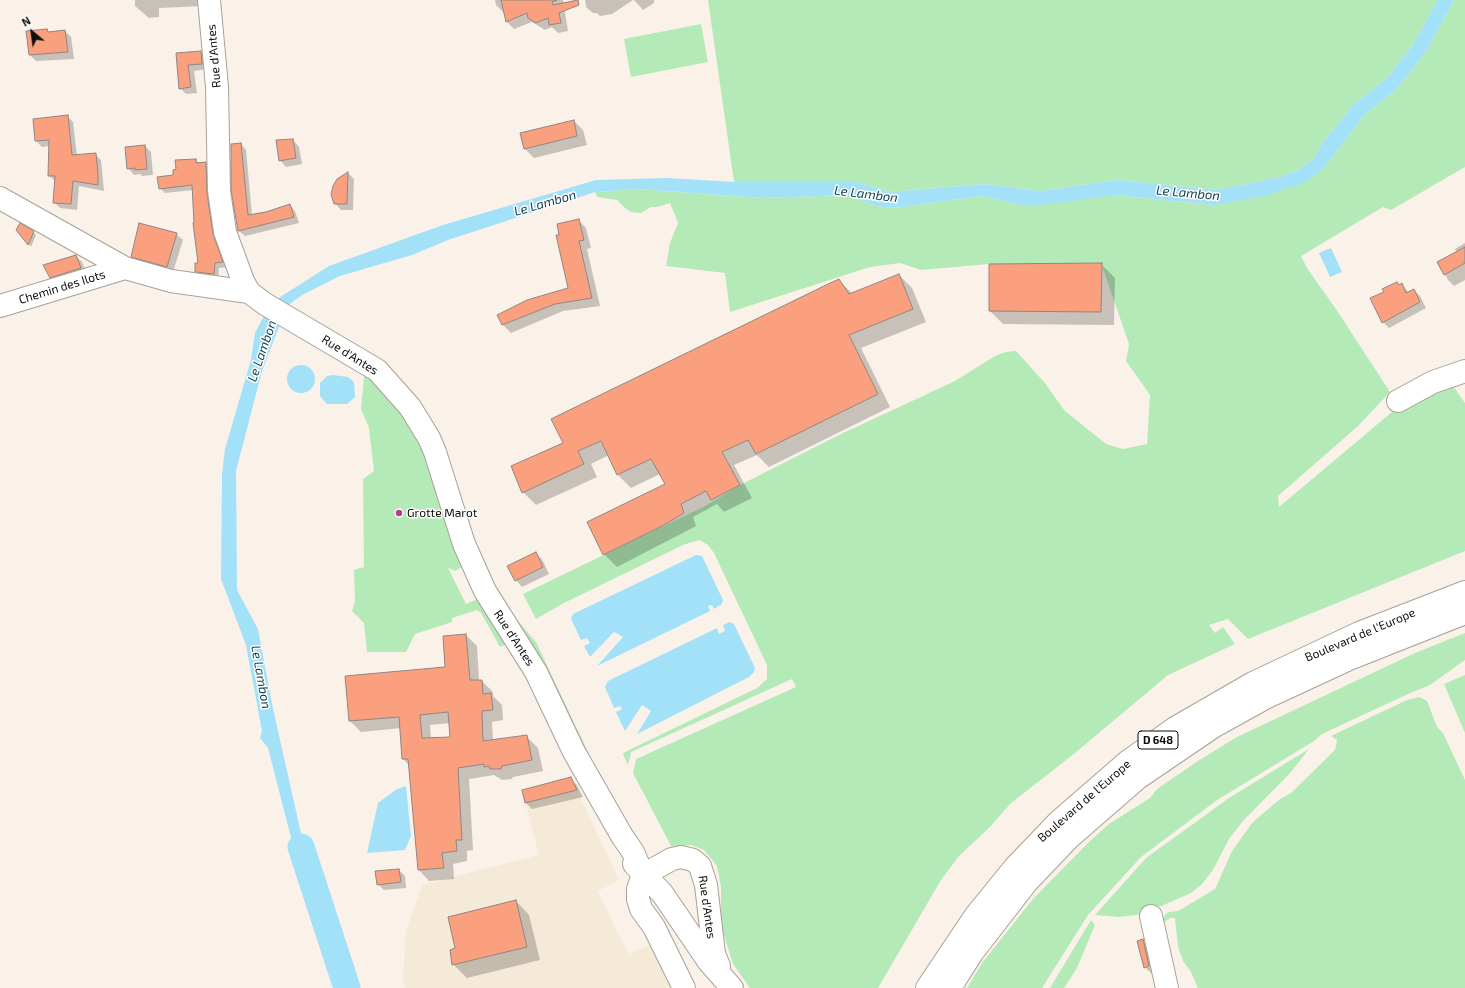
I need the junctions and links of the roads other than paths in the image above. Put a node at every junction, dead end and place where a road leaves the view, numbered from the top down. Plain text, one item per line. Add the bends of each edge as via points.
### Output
1 (209, 0) edge
2 (0, 198) edge
3 (125, 268) junction
4 (257, 298) junction
5 (0, 306) edge
6 (1465, 371) edge
7 (1398, 401) dead end
8 (1465, 592) edge
9 (1465, 613) edge
10 (643, 875) junction
11 (662, 893) junction
12 (1150, 916) dead end
13 (654, 927) junction
14 (731, 986) edge
15 (684, 988) edge
16 (927, 988) edge
17 (950, 988) edge
18 (1167, 988) edge

1 - 4 main road, Rue d'Antes via 217,87 217,169 221,212 237,268
2 - 3 main road
3 - 4 main road via 171,281
3 - 5 main road, Chemin des Ilots
4 - 10 main road, Rue d'Antes via 377,370 410,407 435,452 470,560 496,610 536,672 574,752 582,782 601,823
6 - 7 main road via 1433,382
8 - 16 main road, Boulevard de l'Europe / D 648 via 1359,633 1253,683 1175,728 1127,762 1069,811 1015,867 976,915
9 - 17 main road, Boulevard de l'Europe / D 648 via 1349,659 1267,697 1213,727 1138,778 1069,838 1028,882 981,941
10 - 11 main road, Rue d'Antes
10 - 13 main road via 638,889 638,899 641,909
10 - 14 main road, Rue d'Antes via 681,857 693,860 700,866 706,885 714,954
11 - 13 main road via 650,905
11 - 14 main road, Rue d'Antes via 709,962
12 - 18 main road
13 - 15 main road

